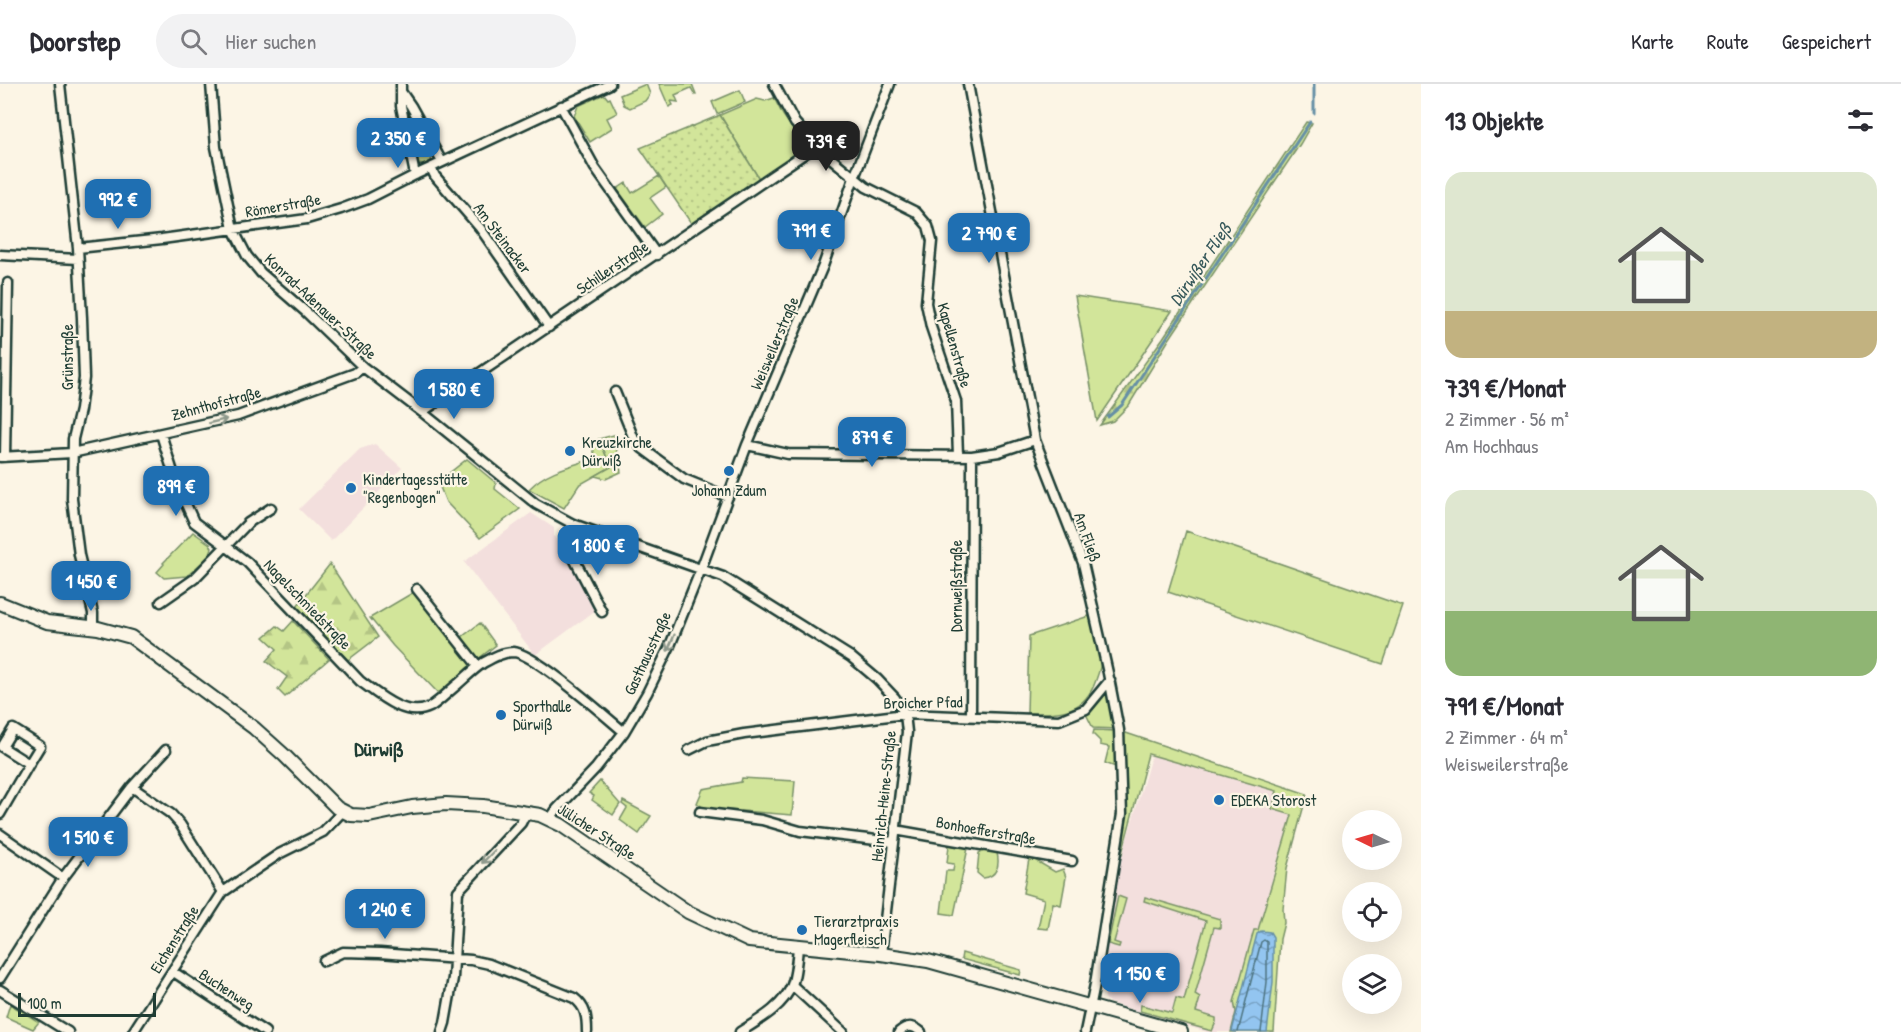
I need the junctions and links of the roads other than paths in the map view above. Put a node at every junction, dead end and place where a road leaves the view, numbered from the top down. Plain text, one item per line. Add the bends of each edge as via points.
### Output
1 (60, 84) edge
2 (212, 84) edge
3 (610, 84) edge
4 (774, 84) edge
5 (890, 84) edge
6 (968, 84) edge
7 (401, 88) edge
8 (561, 106) junction
9 (816, 146) junction
10 (442, 162) junction
11 (431, 168) junction
12 (415, 175) junction
13 (854, 178) junction
14 (233, 229) junction
15 (78, 248) junction
16 (0, 255) edge
17 (657, 255) junction
18 (78, 259) junction
19 (8, 283) dead end
20 (549, 327) junction
21 (363, 367) junction
22 (615, 392) dead end
23 (422, 412) junction
24 (161, 434) junction
25 (1035, 440) junction
26 (747, 445) junction
27 (72, 453) junction
28 (958, 455) junction
29 (972, 456) junction
30 (2, 457) edge
31 (728, 497) junction
32 (271, 508) dead end
33 (573, 524) junction
34 (227, 545) junction
35 (701, 569) junction
36 (417, 589) dead end
37 (161, 602) dead end
38 (0, 603) edge
39 (602, 612) dead end
40 (93, 627) junction
41 (478, 666) junction
42 (1110, 680) junction
43 (905, 714) junction
44 (971, 716) junction
45 (624, 732) junction
46 (166, 750) dead end
47 (689, 750) dead end
48 (29, 764) junction
49 (132, 787) junction
50 (342, 812) junction
51 (526, 813) junction
52 (700, 813) dead end
53 (0, 814) edge
54 (550, 819) junction
55 (895, 830) junction
56 (0, 834) edge
57 (893, 842) junction
58 (1072, 861) dead end
59 (63, 878) junction
60 (223, 892) junction
61 (798, 947) junction
62 (881, 954) junction
63 (454, 958) junction
64 (324, 961) dead end
65 (172, 971) junction
66 (0, 978) edge
67 (792, 985) junction
68 (0, 990) edge
69 (1091, 1005) junction
70 (68, 1032) edge
71 (133, 1032) edge
72 (265, 1032) edge
73 (442, 1032) edge
74 (587, 1032) edge
75 (740, 1032) edge
76 (843, 1032) edge
77 (899, 1032) edge
78 (921, 1032) edge
79 (1084, 1032) edge
80 (1181, 1032) edge

1 - 15 street, Grünstraße
2 - 14 street, Konrad-Adenauer-Straße via 216,147
3 - 8 street, Römerstraße
4 - 9 street, Kapellenstraße via 795,123
5 - 13 street, Weisweilerstraße
6 - 25 street, Am Fließ
7 - 10 street
7 - 12 street
8 - 10 street, Römerstraße
8 - 17 street via 595,168
9 - 13 street, Kapellenstraße
9 - 17 street, Schillerstraße
10 - 11 street, Römerstraße
11 - 12 street, Römerstraße
11 - 20 street, Am Steinacker via 480,228
12 - 14 street, Römerstraße via 377,195 308,219
13 - 26 street, Weisweilerstraße via 823,266
13 - 28 street, Kapellenstraße via 916,212 928,226 932,241 926,303 956,401
14 - 15 street, Römerstraße
14 - 21 street, Konrad-Adenauer-Straße via 246,256 261,273
15 - 18 street, Grünstraße
16 - 18 street
17 - 20 street, Schillerstraße
18 - 27 street, Grünstraße via 84,378
19 - 30 street
20 - 23 street, Schillerstraße
21 - 23 street, Konrad-Adenauer-Straße
24 -> 21 street, Zehnthofstraße via 238,416
22 - 31 street via 634,439 642,448 684,479
23 - 33 street, Konrad-Adenauer-Straße via 536,504
24 - 27 street, Zehnthofstraße
24 - 34 street, Nagelschmiedstraße via 194,522
25 - 29 street
25 - 42 street, Am Fließ via 1083,563
26 - 28 street via 788,454
26 - 31 street, Gasthausstraße
27 - 30 street, Zehnthofstraße
27 - 40 street, Grünstraße via 74,523
28 - 29 street
29 - 44 street, Dornweißstraße
31 - 35 street, Gasthausstraße
32 - 34 street via 248,523
33 - 35 street, Konrad-Adenauer-Straße
33 - 39 street via 568,538 570,551
34 - 37 street via 194,579
34 - 41 street, Nagelschmiedstraße via 360,681 404,708 414,711 430,706
35 - 43 street, Heinrich-Heine-Straße via 723,577 851,657 877,679
35 -> 45 street, Gasthausstraße via 669,648
36 - 41 street
38 - 40 street via 47,622
40 - 50 street via 126,634 146,647 254,728
41 - 45 street, Nagelschmiedstraße via 503,653 526,656
42 - 44 street, Broicher Pfad via 1086,709 1059,720
42 - 69 street, Am Fließ via 1119,730 1122,814
43 - 44 street, Broicher Pfad
43 - 47 street, Broicher Pfad via 744,734 707,741
43 - 55 street, Heinrich-Heine-Straße via 907,732
45 - 54 street, Gasthausstraße
46 - 49 street
48 - 48 street via 40,747 13,729 2,747
48 - 53 street
49 - 59 street
49 - 60 street via 180,824
50 - 51 street, Jülicher Straße via 369,816 446,804
50 - 60 street, Eichenstraße via 323,832 279,854
51 - 54 street, Jülicher Straße
51 -> 63 street via 458,891
52 - 57 street
54 - 61 street, Jülicher Straße via 697,917 749,941
55 - 57 street, Heinrich-Heine-Straße
55 - 58 street, Bonhoefferstraße
56 - 59 street
57 - 62 street, Heinrich-Heine-Straße
59 - 66 street
60 - 65 street, Eichenstraße
61 - 62 street, Jülicher Straße
61 - 67 street
62 - 69 street, Jülicher Straße via 928,961
63 - 64 street via 343,952
63 - 73 street
63 - 74 street via 489,964 574,998 585,1010
65 - 71 street, Eichenstraße
65 - 72 street, Buchenweg
67 - 75 street via 780,1004
67 - 76 street
68 - 70 street
69 - 79 street, Am Fließ
69 - 80 street, Jülicher Straße
77 - 78 street via 911,1026

